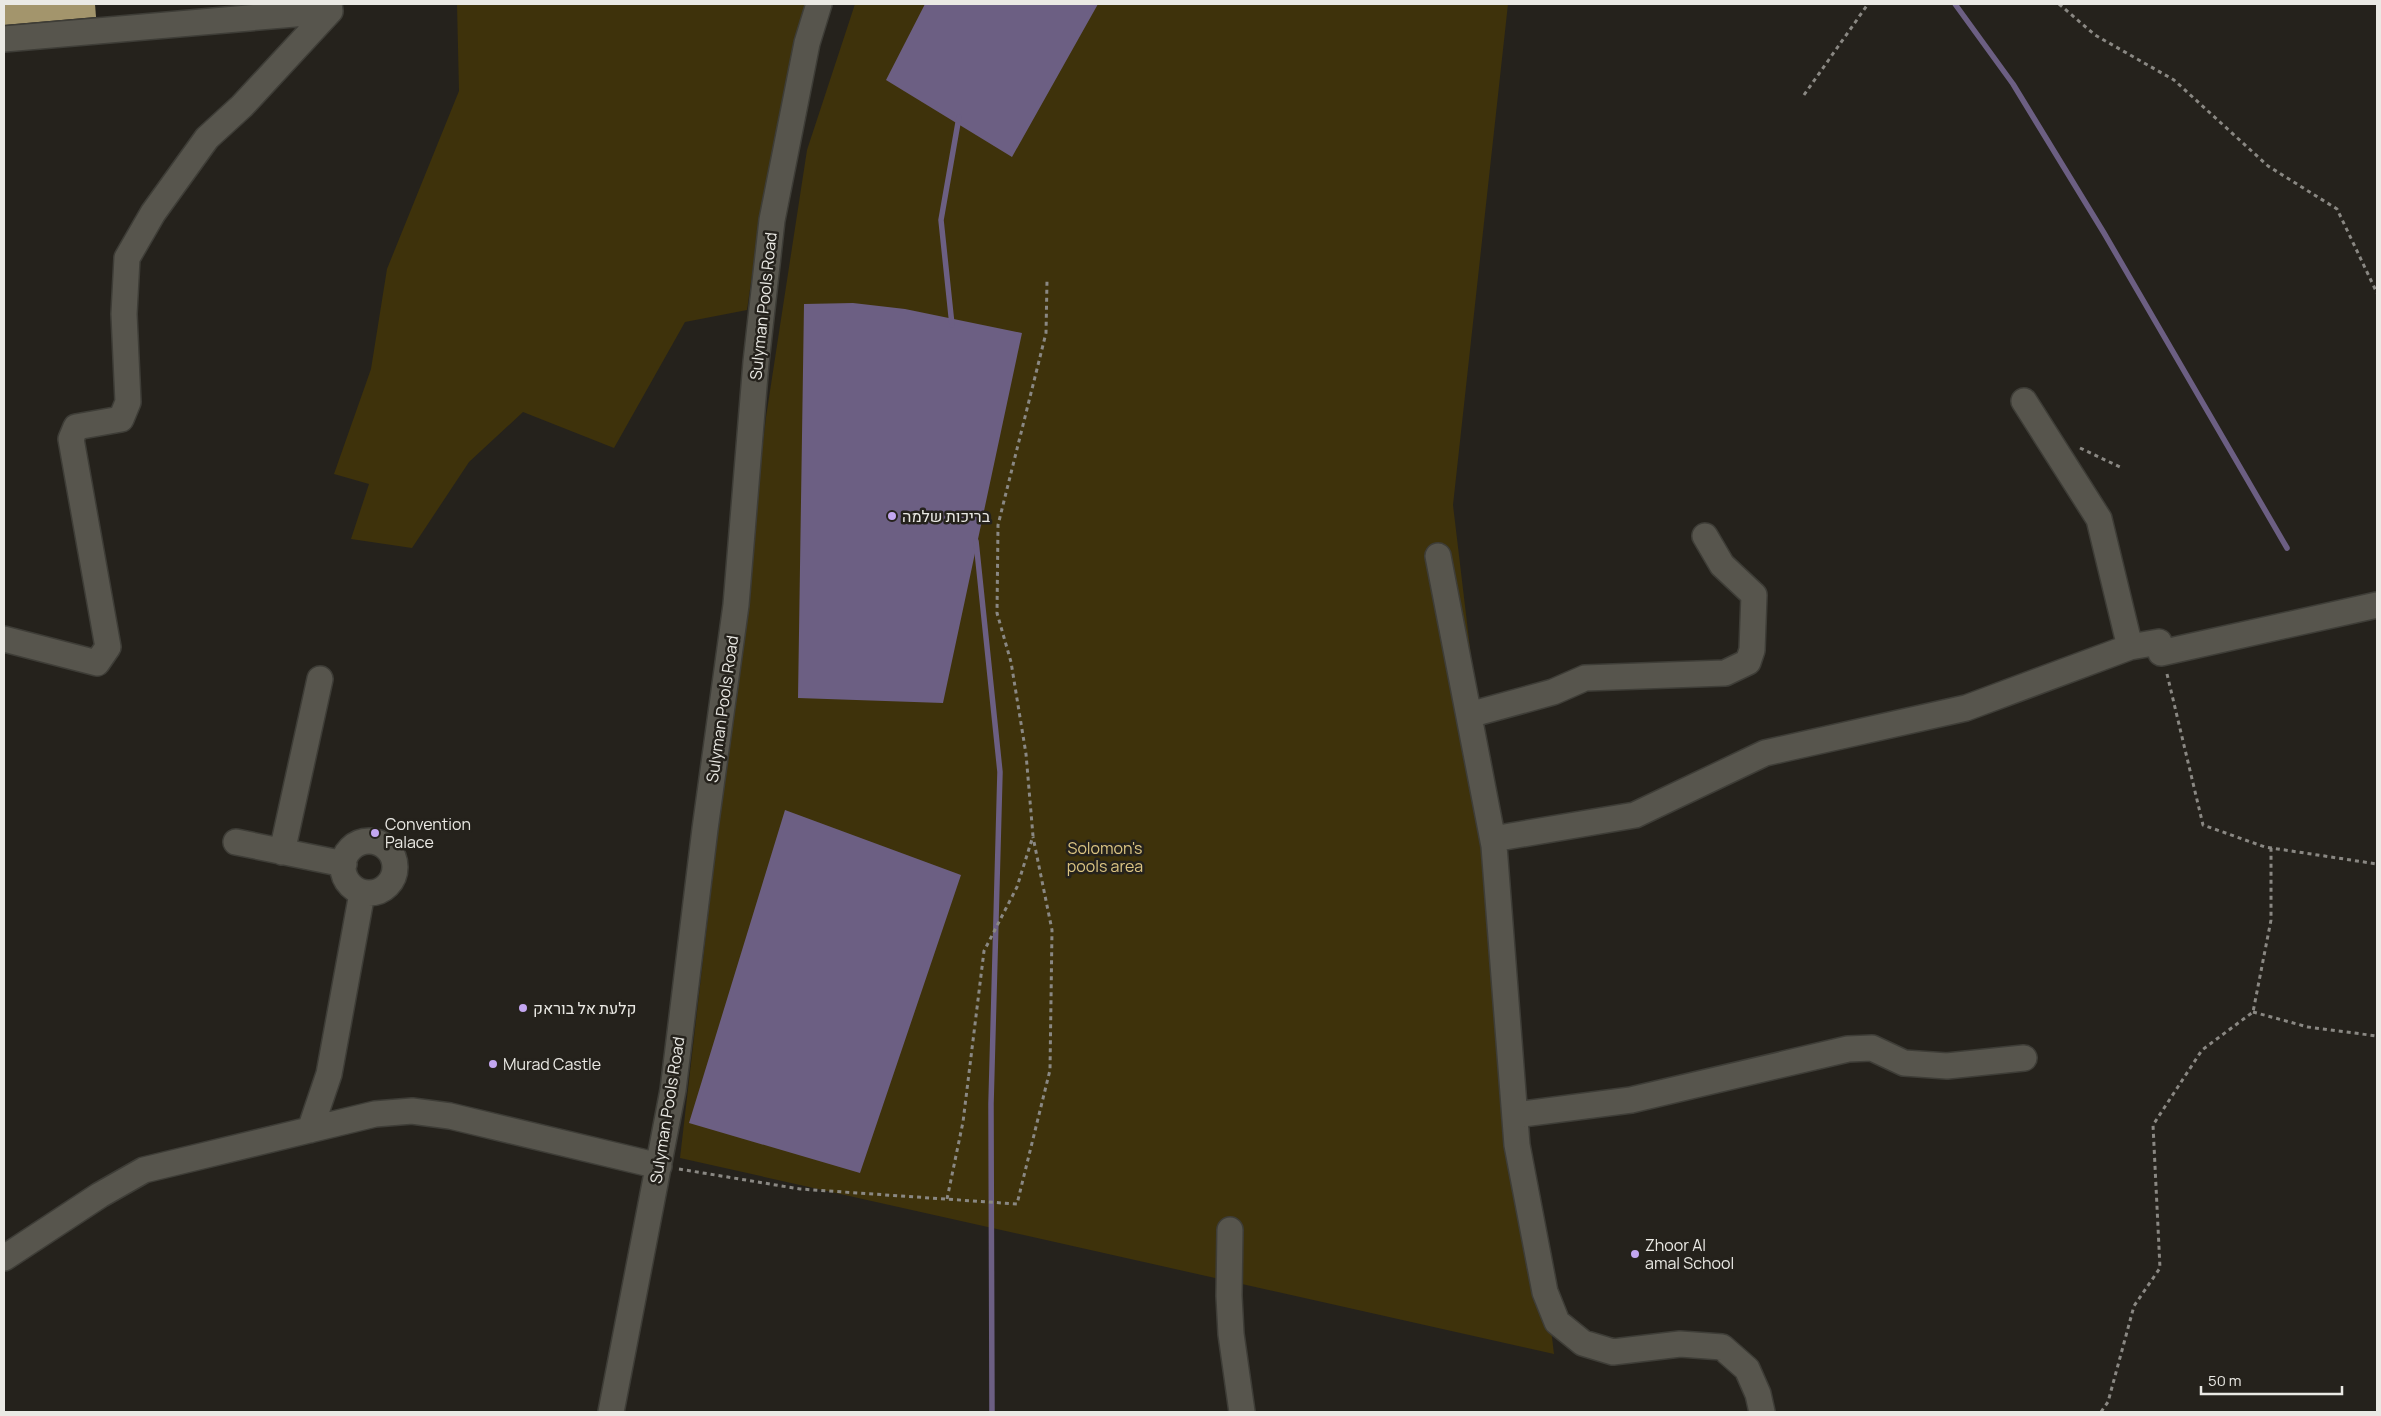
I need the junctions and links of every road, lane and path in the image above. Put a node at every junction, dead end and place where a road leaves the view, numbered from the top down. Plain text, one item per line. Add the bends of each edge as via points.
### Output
1 (819, 4) edge
2 (1868, 4) edge
3 (2059, 4) edge
4 (330, 7) edge
5 (4, 39) edge
6 (1804, 96) dead end
7 (1047, 281) dead end
8 (2377, 293) edge
9 (2024, 401) dead end
10 (2078, 447) dead end
11 (2122, 468) dead end
12 (1705, 536) dead end
13 (1438, 556) dead end
14 (2377, 605) edge
15 (4, 639) edge
16 (2130, 647) junction
17 (2161, 653) junction
18 (320, 679) dead end
19 (1469, 715) junction
20 (1033, 836) junction
21 (1493, 839) junction
22 (236, 842) dead end
23 (2272, 848) junction
24 (282, 852) junction
25 (344, 864) junction
26 (2377, 864) edge
27 (362, 893) junction
28 (2253, 1012) junction
29 (2377, 1036) edge
30 (2024, 1058) dead end
31 (1515, 1115) junction
32 (310, 1130) junction
33 (659, 1166) junction
34 (946, 1199) junction
35 (1230, 1230) dead end
36 (4, 1258) edge
37 (611, 1412) edge
38 (1242, 1412) edge
39 (1762, 1412) edge
40 (2101, 1412) edge

1 - 33 street, Sulyman Pools Road via 807,43 772,220 756,362 736,605 673,1090
2 - 6 path
3 - 8 path via 2095,35 2174,80 2268,166 2337,209
4 - 5 street
4 - 15 street via 242,106 206,138 153,213 127,258 124,314 128,402 121,419 76,427 71,438 108,647 98,663
7 - 20 path via 1046,333 998,524 997,613 1011,662 1026,754
9 - 16 street via 2099,520
10 - 11 path
12 - 19 street via 1722,565 1754,594 1752,650 1748,662 1724,673 1585,678 1553,692
13 - 19 street
14 - 17 street
16 - 17 street via 2159,642
16 - 21 street via 1966,708 1765,753 1635,815
17 - 23 path via 2203,825
18 - 24 street
19 - 21 street
20 - 34 path via 1017,887 984,951 962,1122
20 - 34 path via 1052,930 1050,1070 1017,1204
21 - 31 street
22 - 24 street
23 - 26 path
23 - 28 path via 2272,920
24 - 25 street
25 - 27 street via 348,882
25 - 27 street via 351,849 365,842 381,844 392,855 395,871 392,880 379,892
27 - 32 street via 329,1074
28 - 29 path via 2308,1026
28 - 40 path via 2202,1050 2153,1125 2160,1268 2134,1306 2108,1402
30 - 31 street via 1947,1066 1904,1063 1872,1048 1848,1049 1631,1100
31 - 39 street via 1517,1145 1545,1292 1557,1322 1583,1343 1613,1352 1680,1344 1722,1347 1747,1369
32 - 33 street via 374,1114 412,1111 450,1116
32 - 36 street via 144,1170
33 - 34 path via 800,1190
33 - 37 street, Sulyman Pools Road
35 - 38 street via 1229,1296

